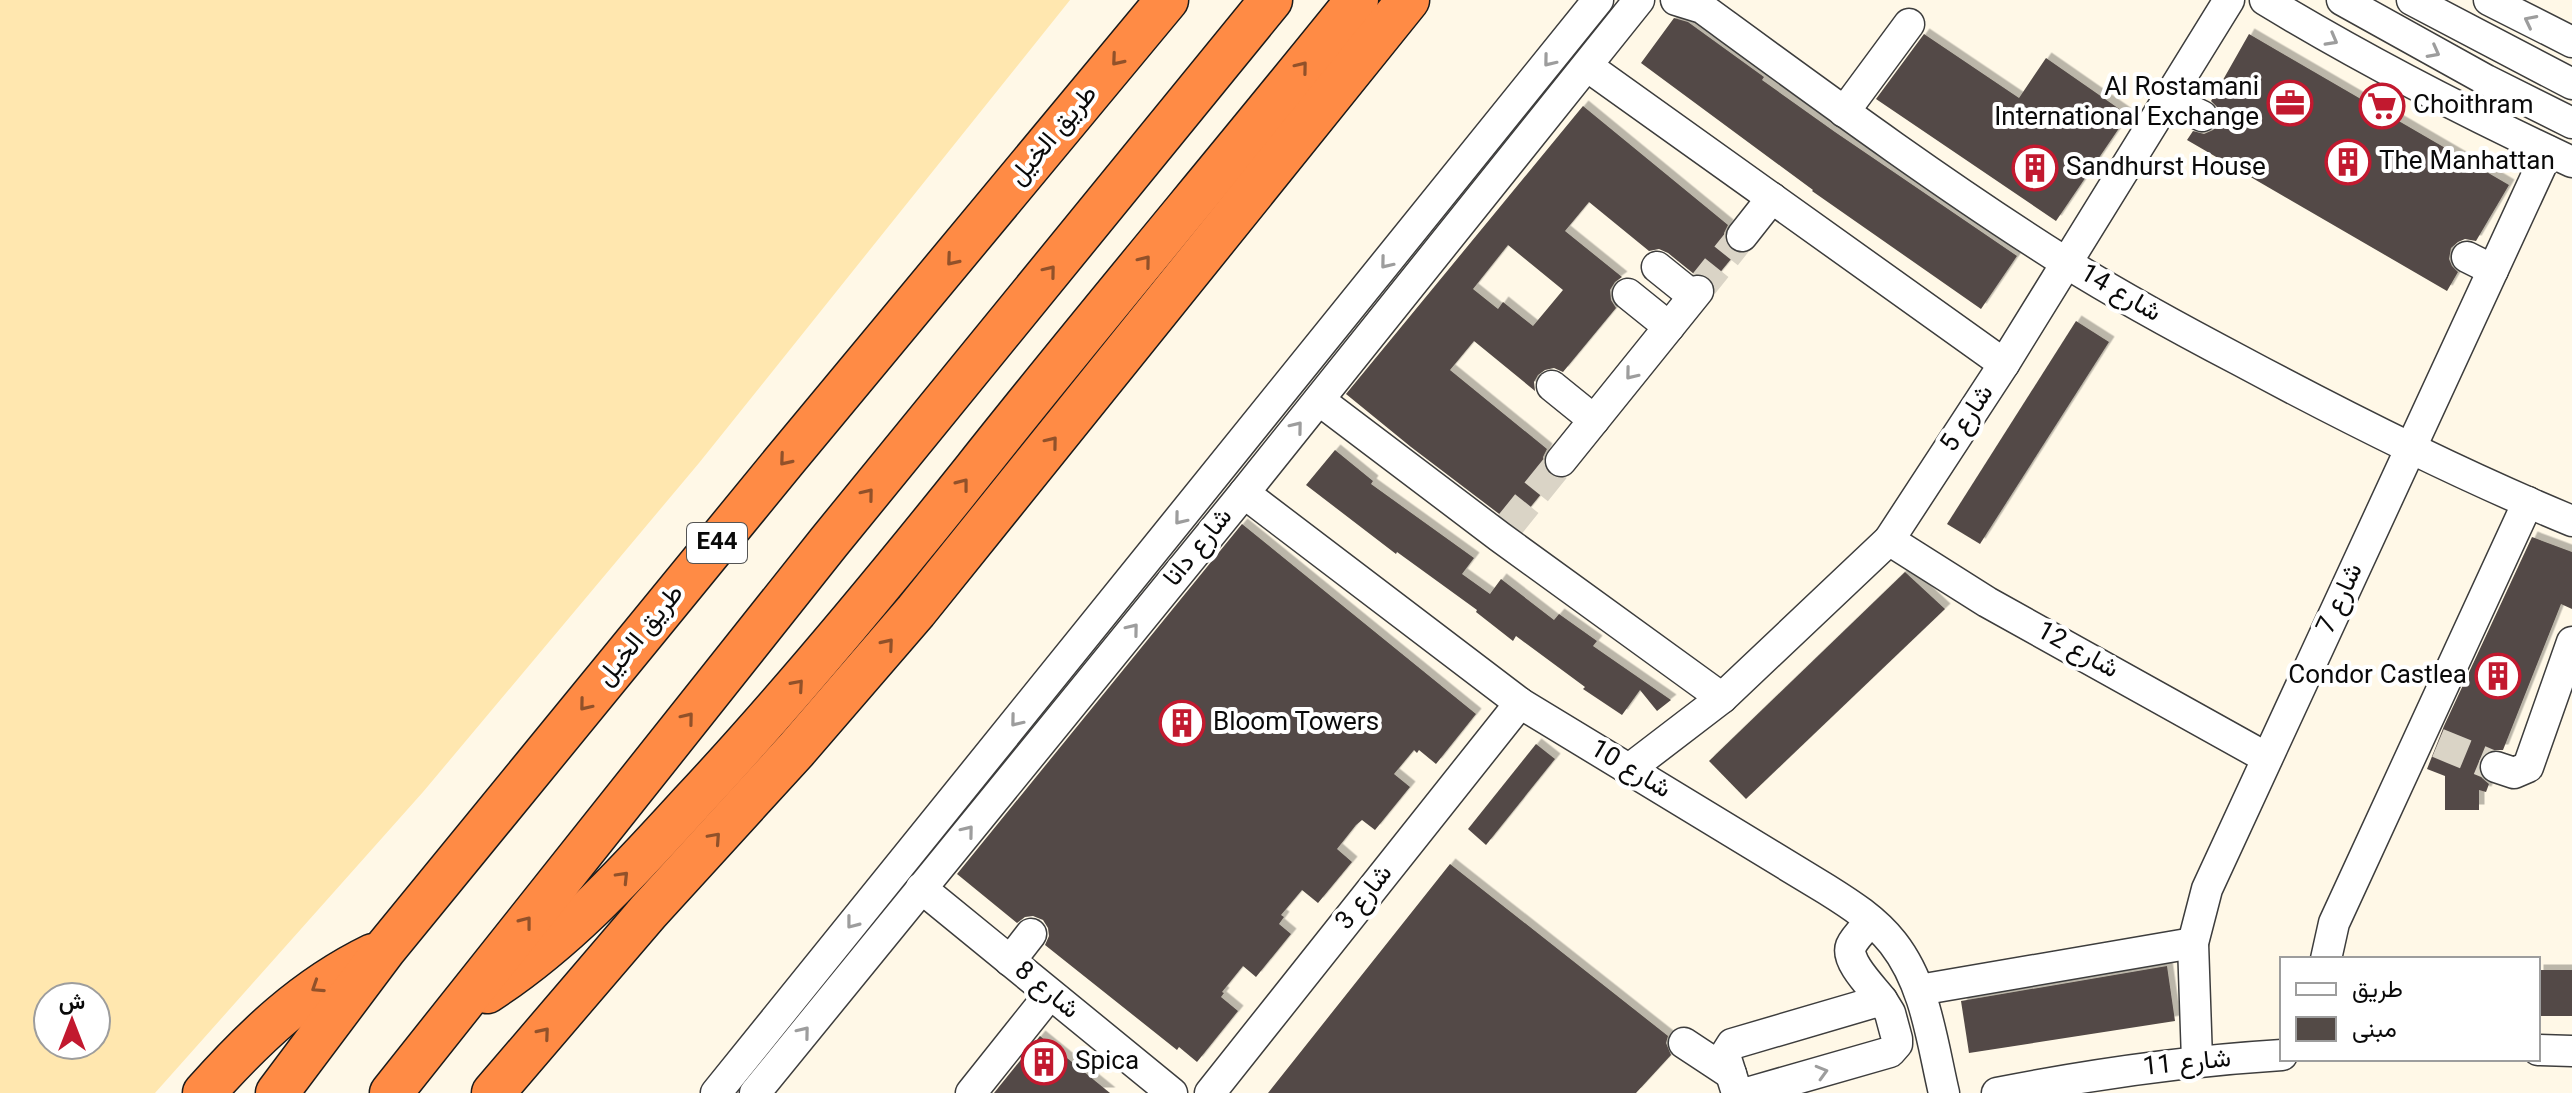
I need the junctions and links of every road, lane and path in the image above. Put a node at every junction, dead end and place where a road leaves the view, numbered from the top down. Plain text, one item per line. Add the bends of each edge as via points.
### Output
1 (1167, 0) edge
2 (1271, 0) edge
3 (1357, 0) edge
4 (1408, 0) edge
5 (1598, 0) edge
6 (1639, 0) edge
7 (2229, 0) edge
8 (2265, 0) edge
9 (2342, 0) edge
10 (2412, 0) edge
11 (2489, 0) edge
12 (1692, 3) edge
13 (1909, 24) dead end
14 (2572, 42) edge
15 (1587, 66) junction
16 (2572, 84) edge
17 (2167, 99) junction
18 (1844, 112) junction
19 (2202, 116) dead end
20 (2572, 123) edge
21 (2560, 157) edge
22 (1772, 198) junction
23 (1742, 236) tunnel mouth
24 (2066, 262) junction
25 (1657, 267) dead end
26 (1625, 298) dead end
27 (1665, 331) junction
28 (2004, 364) junction
29 (1555, 382) dead end
30 (1319, 400) junction
31 (1598, 415) junction
32 (2411, 447) junction
33 (1561, 461) tunnel mouth
34 (1221, 468) junction
35 (1246, 491) junction
36 (2528, 502) junction
37 (2572, 521) edge
38 (1889, 540) junction
39 (2572, 642) edge
40 (1722, 698) junction
41 (1520, 703) junction
42 (2267, 758) junction
43 (2496, 767) tunnel mouth
44 (1628, 770) junction
45 (895, 870) junction
46 (920, 890) junction
47 (1871, 921) junction
48 (1031, 934) dead end
49 (2193, 943) junction
50 (385, 949) junction
51 (2326, 957) edge
52 (1010, 961) junction
53 (1919, 990) junction
54 (1050, 994) junction
55 (1882, 1000) junction
56 (453, 1013) junction
57 (1684, 1043) dead end
58 (2540, 1050) edge
59 (2572, 1051) edge
60 (2280, 1055) edge
61 (2197, 1060) junction
62 (1738, 1087) edge
63 (204, 1093) edge
64 (277, 1093) edge
65 (391, 1093) edge
66 (493, 1093) edge
67 (716, 1093) edge
68 (755, 1093) edge
69 (971, 1093) edge
70 (1172, 1093) edge
71 (1210, 1093) edge
72 (1944, 1093) edge
73 (1997, 1093) edge

1 -> 50 highway, طريق الخيل / E44
56 -> 2 highway
56 -> 3 highway via 565,934 715,778 875,595
66 -> 4 highway via 916,611
5 -> 34 street, شارع دانا
6 - 15 street, شارع دانا
7 - 17 street, شارع 5
8 -> 21 street via 2396,76
9 -> 20 street
10 - 16 street
14 -> 11 street
12 - 18 street, شارع 14
13 - 18 street
15 - 22 street
15 - 30 street, شارع دانا
17 - 19 street
17 - 24 street, شارع 5
18 - 24 street, شارع 14
21 - 32 street, شارع 7 via 2480,263
22 - 23 street
22 - 28 street
24 - 28 street, شارع 5
24 - 32 street, شارع 14 via 2160,318
25 - 27 street via 1695,294
26 - 27 street
27 -> 31 street
28 - 38 street, شارع 5
29 - 31 street
35 -> 30 street, شارع دانا
30 - 40 street
31 - 33 street
32 - 36 street, شارع 14
32 - 42 street, شارع 7
34 - 35 street via 1210,484 1215,499 1222,504
34 - 35 street via 1236,454 1250,457 1256,463
34 -> 45 street, شارع دانا
35 - 41 street, شارع 10
46 -> 35 street, شارع دانا
36 - 37 street, شارع 14
36 - 51 street via 2429,740 2334,923
38 - 40 street, شارع 5
38 - 42 street, شارع 12 via 1987,602
39 - 43 street via 2528,767 2514,773
40 - 44 street, شارع 5
41 - 44 street, شارع 10
41 - 71 street, شارع 3
42 - 49 street, شارع 7 via 2207,889
44 - 47 street, شارع 10
45 - 46 street via 909,858 922,862 927,868
45 - 46 street via 885,887 890,900 897,903
45 -> 67 street, شارع دانا
46 - 52 street, شارع 8
68 -> 46 street, شارع دانا
47 - 53 street, شارع 10 via 1892,941
47 - 55 street via 1850,953
48 - 52 street
49 - 53 street
49 - 61 street, شارع 7
50 -> 63 highway via 331,978 281,1014
50 - 64 highway, طريق الخيل / E44
52 - 54 street, شارع 8
53 - 72 street, شارع 10
54 - 69 street
54 - 70 street, شارع 8
55 - 62 street via 1732,1044 1725,1055
62 -> 55 street via 1890,1052 1897,1039
56 - 65 highway
57 - 62 street
58 - 59 street
60 - 61 street, شارع 11
61 - 73 street, شارع 11

